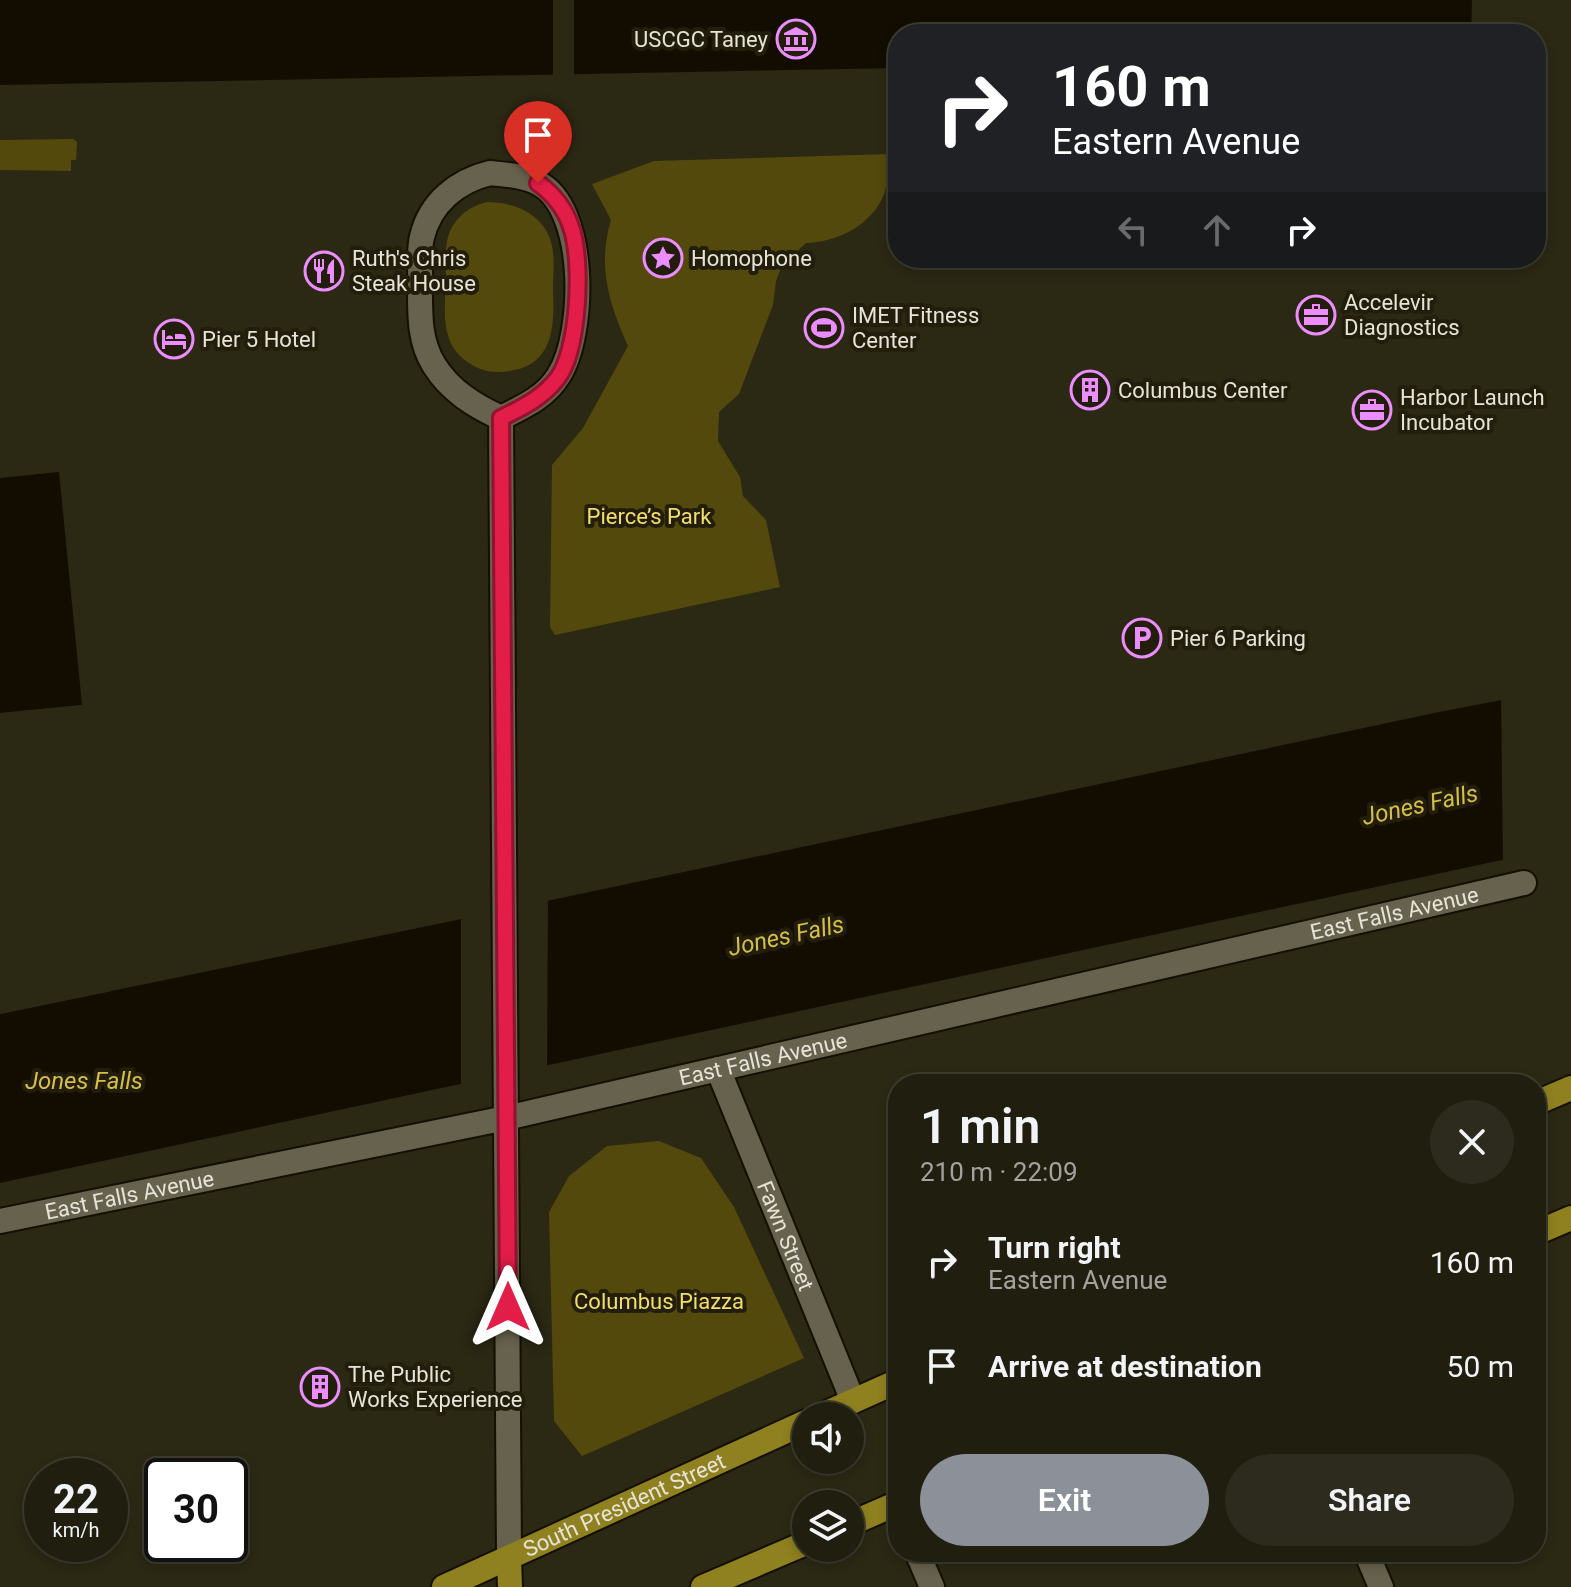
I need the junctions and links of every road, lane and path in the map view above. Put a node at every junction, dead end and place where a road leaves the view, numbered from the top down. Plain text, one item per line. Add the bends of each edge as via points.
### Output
1 (501, 418) junction
2 (1524, 883) dead end
3 (718, 1069) junction
4 (1571, 1088) edge
5 (1546, 1099) edge
6 (506, 1118) junction
7 (1571, 1218) edge
8 (0, 1221) edge
9 (1546, 1229) edge
10 (888, 1385) edge
11 (853, 1401) joint
12 (792, 1428) edge
13 (888, 1509) edge
14 (864, 1518) edge
15 (792, 1549) edge
16 (509, 1558) junction
17 (921, 1562) edge
18 (1370, 1562) edge
19 (444, 1587) edge
20 (510, 1587) edge
21 (703, 1587) edge
22 (932, 1587) edge
23 (1381, 1587) edge

1 - 1 street via 537,399 559,377 576,328 576,257 572,228 552,195 538,183 490,173 449,191 432,213 422,238 420,313 422,338 434,365 462,396
1 - 6 street
2 - 3 street, East Falls Avenue
3 - 6 street, East Falls Avenue
3 - 11 street, Fawn Street
4 - 5 main road
6 - 8 street, East Falls Avenue
6 - 16 street
7 - 9 main road
10 - 11 main road
12 - 16 main road, South President Street
13 - 14 main road
15 - 21 main road
16 - 19 main road, South President Street
16 - 20 main road
17 - 22 street
18 - 23 street

